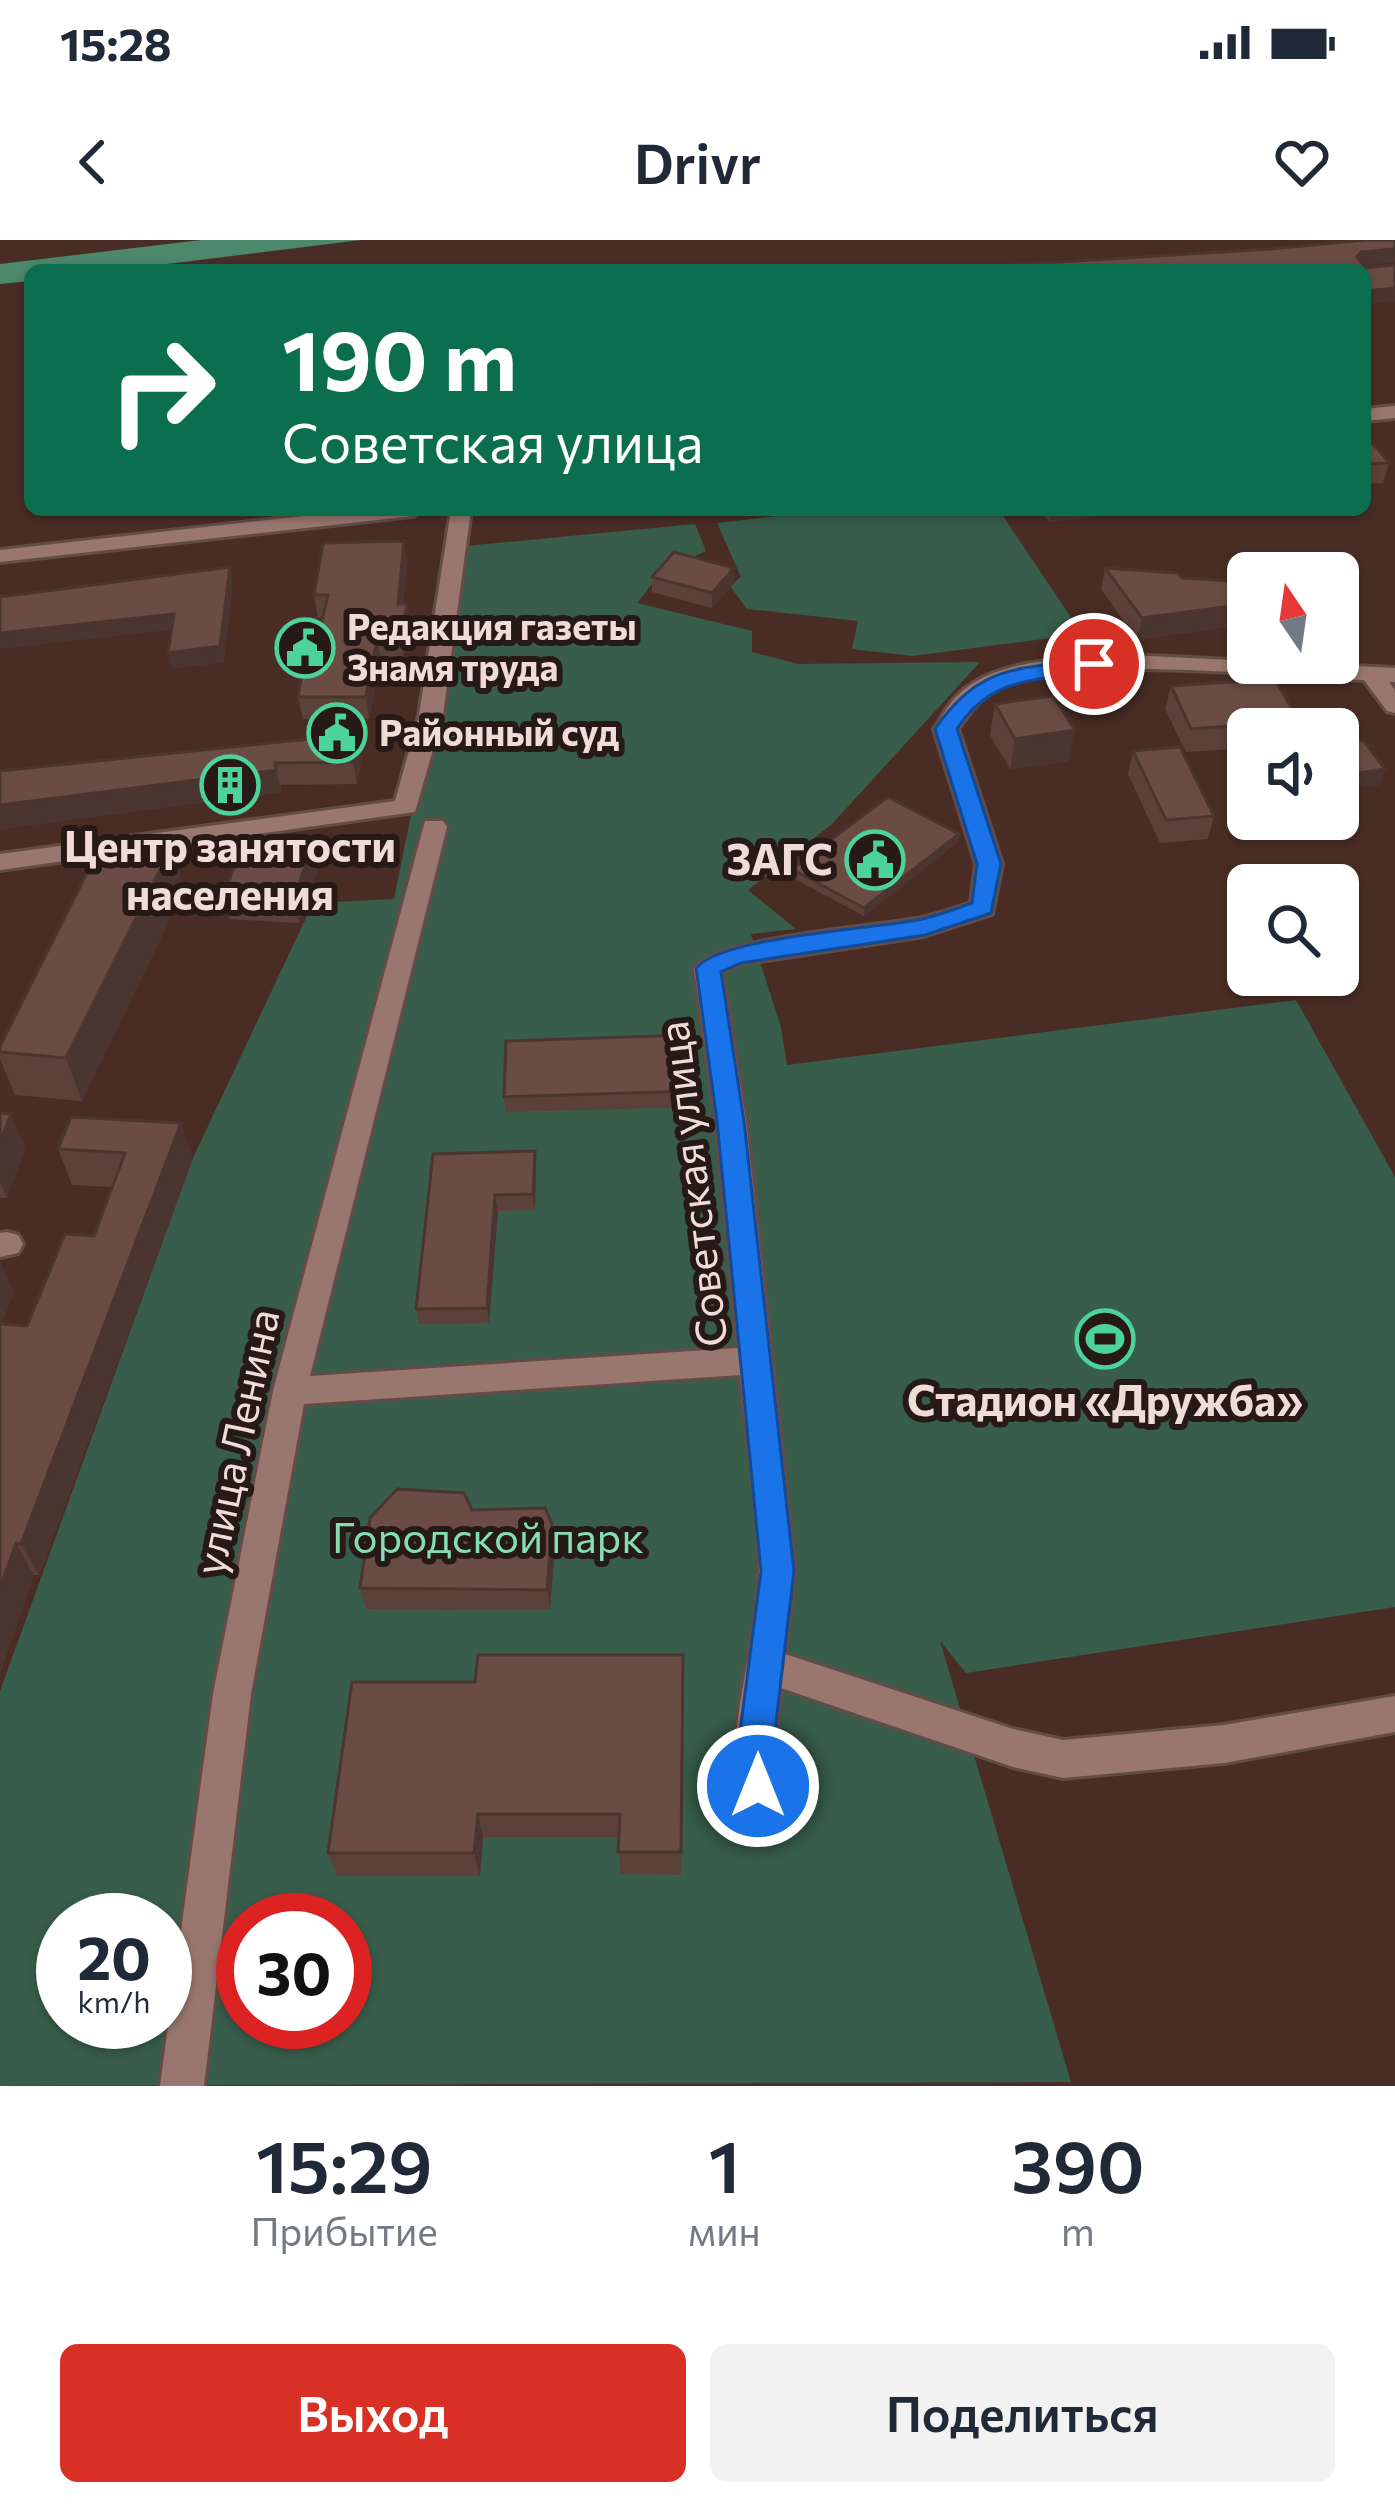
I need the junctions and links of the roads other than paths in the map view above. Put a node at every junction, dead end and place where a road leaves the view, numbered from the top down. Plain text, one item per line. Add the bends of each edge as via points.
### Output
1 (359, 516) edge
2 (460, 516) edge
3 (0, 556) edge
4 (1384, 675) edge
5 (1395, 706) edge
6 (420, 817) junction
7 (0, 862) edge
8 (756, 1360) junction
9 (290, 1391) junction
10 (766, 1665) junction
11 (1395, 1714) edge
12 (762, 1824) dead end
13 (182, 2086) edge

1 - 3 street
2 - 6 street, улица Ленина
4 - 5 street
4 - 8 street, Советская улица via 1129,662 992,681 946,729 989,864 983,908 925,927 736,956 708,968
6 - 7 street
6 - 9 street, улица Ленина
8 - 9 street
8 - 10 street, Советская улица via 778,1571
9 - 13 street, улица Ленина via 232,1694
10 - 11 street via 1063,1759 1224,1744
10 - 12 street, Советская улица via 755,1747

